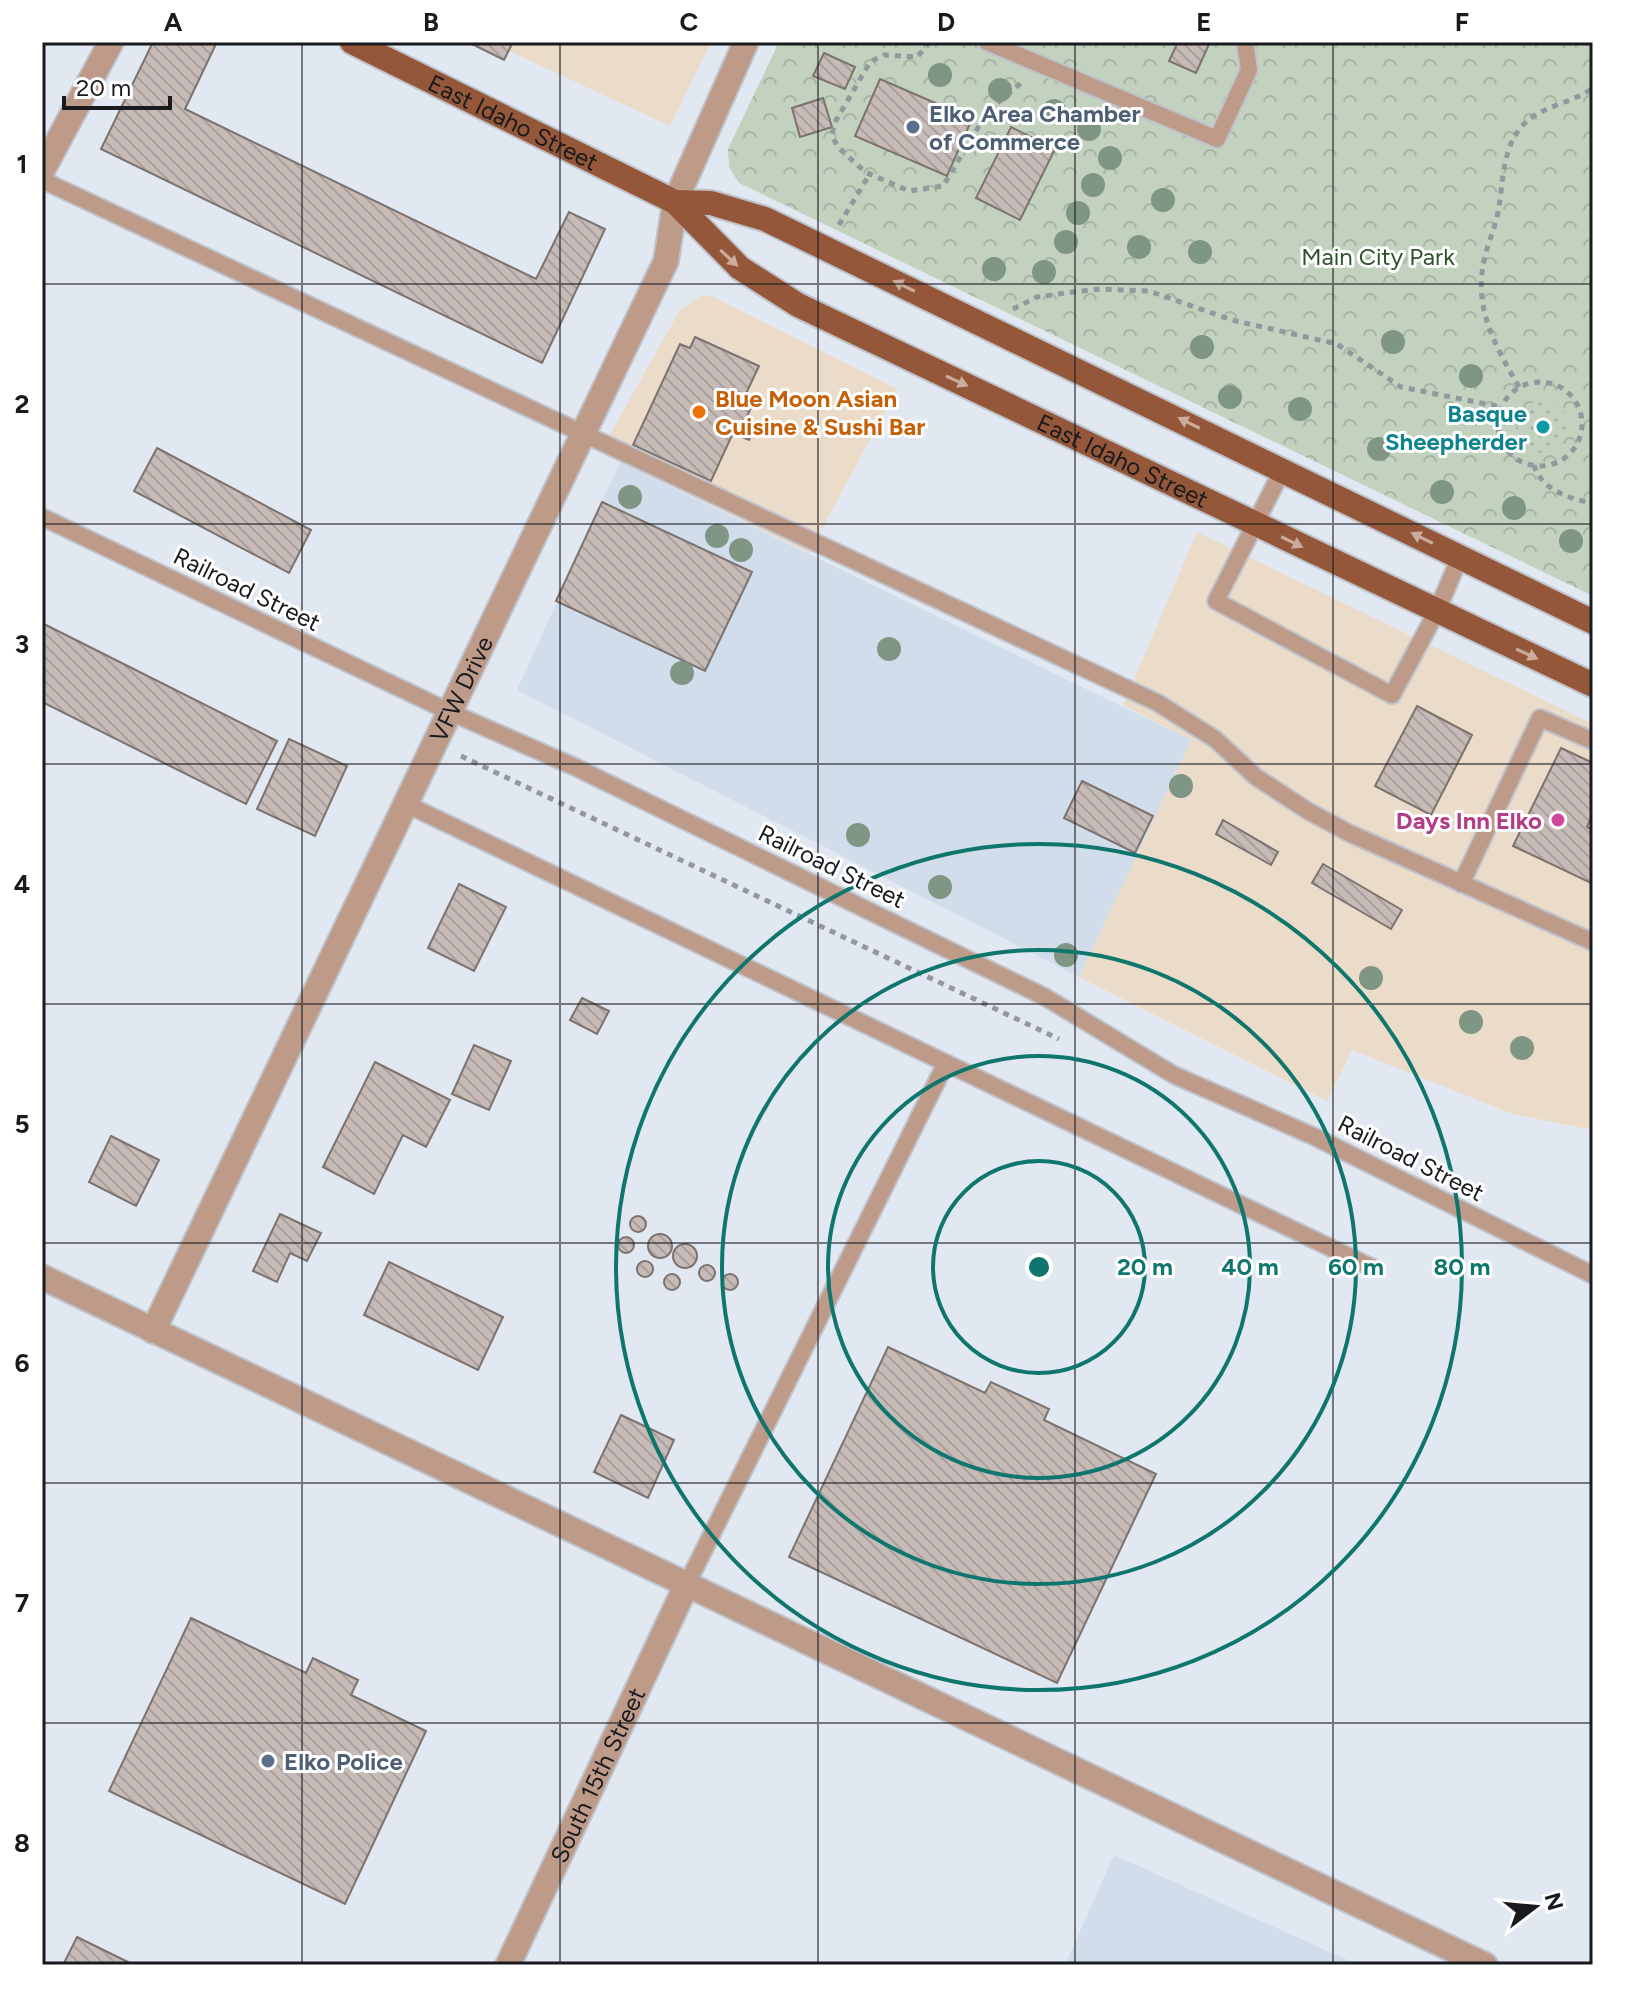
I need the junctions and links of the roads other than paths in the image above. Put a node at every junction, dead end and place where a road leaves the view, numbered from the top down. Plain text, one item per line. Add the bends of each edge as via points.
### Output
1 (111, 42) edge
2 (352, 42) edge
3 (746, 42) edge
4 (987, 42) edge
5 (1245, 42) edge
6 (42, 171) edge
7 (42, 180) edge
8 (675, 202) junction
9 (584, 432) junction
10 (1283, 469) junction
11 (42, 517) edge
12 (1256, 524) junction
13 (1460, 557) junction
14 (1437, 611) junction
15 (1593, 622) edge
16 (1593, 685) edge
17 (450, 712) junction
18 (1593, 741) edge
19 (406, 804) junction
20 (1461, 884) junction
21 (1593, 942) edge
22 (946, 1063) junction
23 (1373, 1268) dead end
24 (1593, 1275) edge
25 (42, 1277) edge
26 (153, 1331) junction
27 (686, 1586) junction
28 (508, 1965) edge
29 (1485, 1965) edge

1 - 6 street
2 - 8 main road, East Idaho Street
3 - 8 street, VFW Drive
4 - 5 lane via 1217,139 1249,70
7 - 9 lane
8 - 9 street, VFW Drive via 666,261
10 -> 8 main road, East Idaho Street via 765,219 711,203
8 -> 12 main road, East Idaho Street via 740,268 798,305
9 - 17 street, VFW Drive
9 - 20 lane via 1158,703 1215,739 1276,793
10 - 12 lane
13 -> 10 main road, East Idaho Street
11 - 17 lane, Railroad Street
12 -> 14 main road, East Idaho Street
12 - 14 lane via 1216,601 1392,695
13 - 14 lane
13 - 15 main road, East Idaho Street
14 -> 16 main road, East Idaho Street
17 - 19 street, VFW Drive
17 - 24 lane, Railroad Street via 575,767 1032,990 1174,1075 1313,1136
18 - 20 lane via 1540,718
19 - 22 lane
19 - 26 street, VFW Drive
20 - 21 lane
22 - 23 lane
22 - 27 lane
25 - 26 street
26 - 27 street
27 - 28 street, South 15th Street
27 - 29 street

